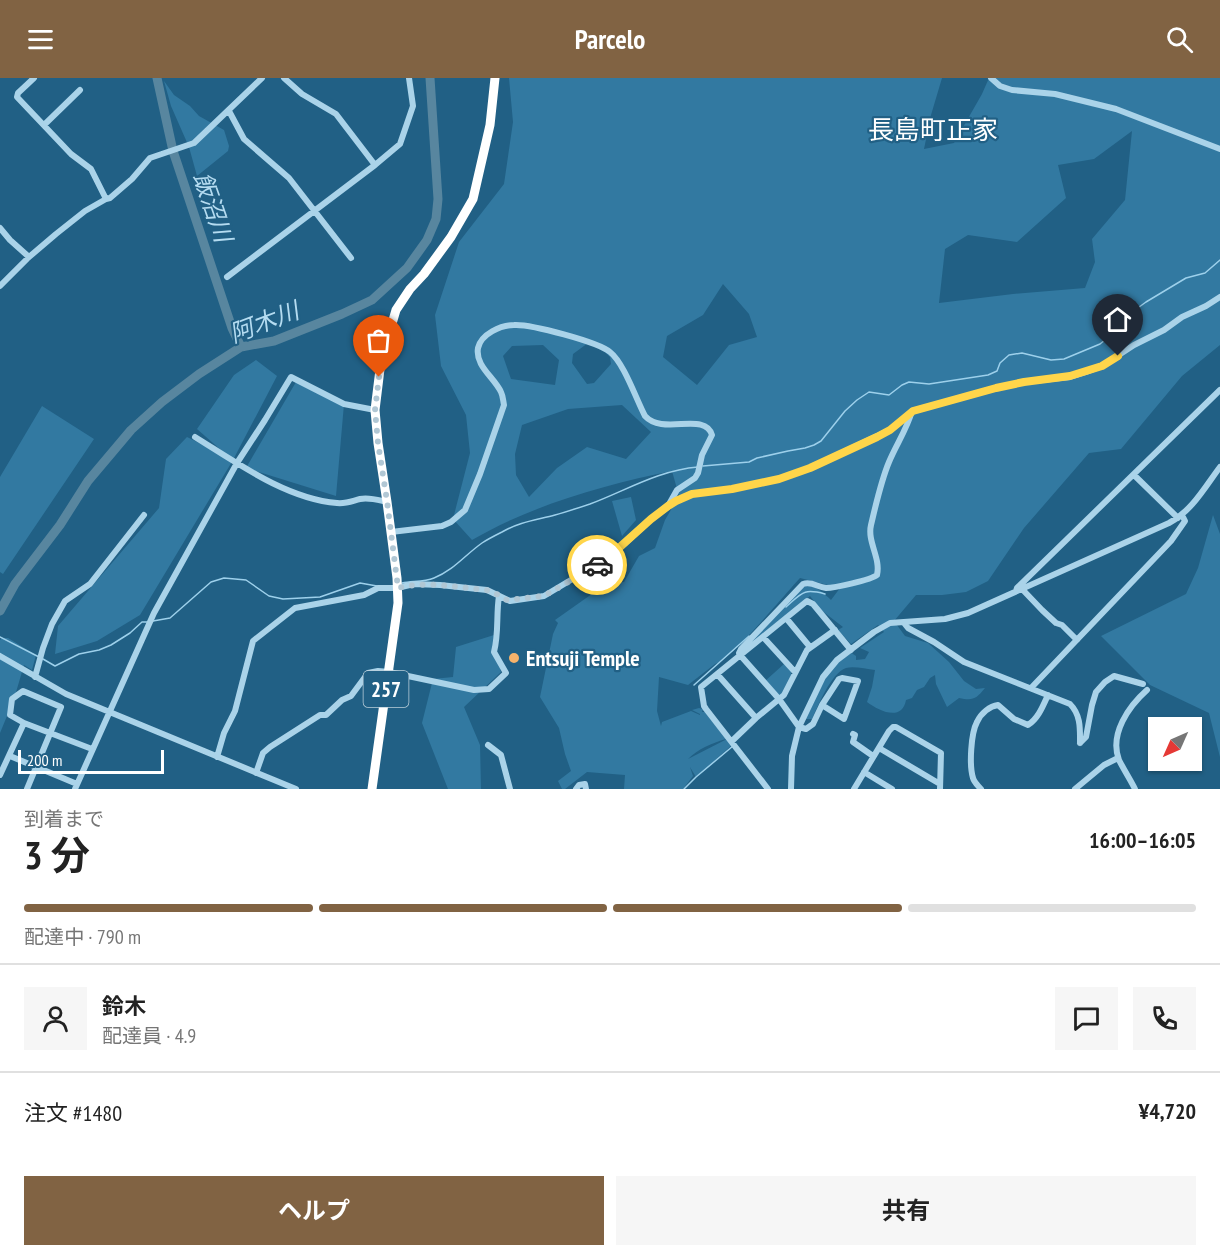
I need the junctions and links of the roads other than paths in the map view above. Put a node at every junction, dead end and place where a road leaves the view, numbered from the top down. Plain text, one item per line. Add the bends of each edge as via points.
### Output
1 (34, 78) edge
2 (262, 78) edge
3 (284, 78) edge
4 (409, 78) edge
5 (495, 78) edge
6 (991, 78) edge
7 (80, 90) dead end
8 (229, 111) junction
9 (44, 125) junction
10 (1220, 149) edge
11 (375, 165) junction
12 (106, 199) junction
13 (315, 211) junction
14 (0, 228) edge
15 (29, 257) junction
16 (351, 258) dead end
17 (227, 277) dead end
18 (0, 286) edge
19 (1220, 297) edge
20 (1220, 390) edge
21 (375, 410) junction
22 (913, 411) junction
23 (195, 437) dead end
24 (237, 463) junction
25 (1220, 467) edge
26 (1134, 475) junction
27 (387, 501) junction
28 (668, 506) junction
29 (144, 515) dead end
30 (1180, 517) junction
31 (391, 532) junction
32 (398, 588) junction
33 (1019, 590) junction
34 (498, 596) junction
35 (786, 618) junction
36 (904, 623) junction
37 (835, 630) junction
38 (763, 637) junction
39 (1077, 640) junction
40 (810, 647) junction
41 (851, 650) junction
42 (740, 655) junction
43 (0, 656) edge
44 (389, 672) junction
45 (795, 672) junction
46 (717, 674) junction
47 (35, 677) junction
48 (1031, 688) junction
49 (1048, 695) junction
50 (779, 699) junction
51 (822, 705) junction
52 (108, 712) junction
53 (756, 718) junction
54 (24, 723) junction
55 (799, 727) junction
56 (50, 733) junction
57 (854, 734) dead end
58 (732, 741) junction
59 (488, 745) dead end
60 (879, 748) junction
61 (92, 749) junction
62 (10, 756) junction
63 (873, 756) junction
64 (217, 757) junction
65 (1118, 758) junction
66 (36, 767) junction
67 (864, 772) junction
68 (256, 773) junction
69 (0, 775) edge
70 (76, 787) edge
71 (940, 787) edge
72 (374, 788) edge
73 (27, 789) edge
74 (296, 789) edge
75 (510, 789) edge
76 (576, 789) edge
77 (586, 789) edge
78 (768, 789) edge
79 (791, 789) edge
80 (854, 789) edge
81 (892, 789) edge
82 (981, 789) edge
83 (1076, 789) edge
84 (1135, 789) edge

1 - 9 street via 17,97
2 - 8 street
3 - 11 street via 336,114
4 - 11 street via 414,106 400,144
5 - 21 highway, 257 via 490,125 473,199 451,237 396,310 381,361
6 - 10 street via 1012,90 1055,93 1116,109
7 - 9 street
8 - 12 street via 194,143 150,158 132,179
8 - 13 street via 244,140 289,178
9 - 12 street via 70,154 91,169
11 - 13 street
12 - 15 street via 84,211
13 - 16 street
13 - 17 street
14 - 15 street
15 - 18 street
19 - 22 street via 1086,372 996,388
20 - 26 street
21 - 24 street via 344,404 291,376
21 - 27 highway, 257
22 - 28 street via 890,430 810,468 779,479 692,494
22 - 42 street via 889,460 871,526 876,575 831,587 803,584 741,649
23 - 24 street
24 - 27 street via 293,493 313,499 337,503 372,498
24 - 52 street via 147,626
25 - 30 street
26 - 30 street
26 - 33 street
27 - 31 highway, 257
28 - 31 street via 677,490 695,478 712,435 710,430 703,424 657,424 648,420 617,359 601,346 509,325 496,329 478,346 478,359 501,392 504,405 467,507 441,526
28 - 34 street via 611,555 556,590 544,596 510,601
29 - 47 street via 90,584 65,601 52,624
30 - 33 street
30 - 39 street via 1185,521 1171,540
31 - 32 highway, 257
32 - 34 street via 440,585 487,590
32 - 44 highway, 257
32 - 64 street via 378,588 364,595 295,608 253,641 235,711
33 - 36 street via 958,616
33 - 39 street
34 - 44 street via 494,652 506,673 489,689 474,690
35 - 37 street via 809,601
35 - 38 street
35 - 40 street
36 - 41 street via 890,623
36 - 48 street via 964,662
37 - 40 street
37 - 41 street
38 - 42 street
38 - 45 street
39 - 48 street
40 - 45 street
41 - 55 street via 831,666
42 - 46 street
42 - 50 street
43 - 47 street
44 - 68 street via 368,673 351,696 326,715 270,747 263,753
44 - 72 highway, 257
45 - 50 street
46 - 53 street
46 - 58 street via 701,687 704,706
47 - 52 street
48 - 49 street
49 - 65 street via 1074,707 1080,724 1080,743 1086,737 1096,692 1105,682 1114,676 1145,687 1116,737
49 - 82 street via 1028,725 998,705 976,722 970,757 973,780
50 - 53 street
50 - 55 street
51 - 51 street via 844,719 858,681 839,679
51 - 55 street via 811,727
52 - 61 street
52 - 64 street
53 - 58 street
54 - 56 street
54 - 56 street via 10,715 12,699 22,691 61,707
54 - 62 street
55 - 79 street via 792,756
56 - 61 street
56 - 66 street
57 - 63 street via 853,742
58 - 78 street
59 - 75 street via 501,755
60 - 63 street
60 - 71 street
60 - 71 street via 891,728 898,727 940,753
61 - 70 street
62 - 66 street
62 - 69 street
63 - 67 street
64 - 68 street
65 - 83 street
65 - 84 street
66 - 70 street
66 - 73 street
67 - 80 street
67 - 81 street
68 - 74 street
76 - 77 street via 585,784

